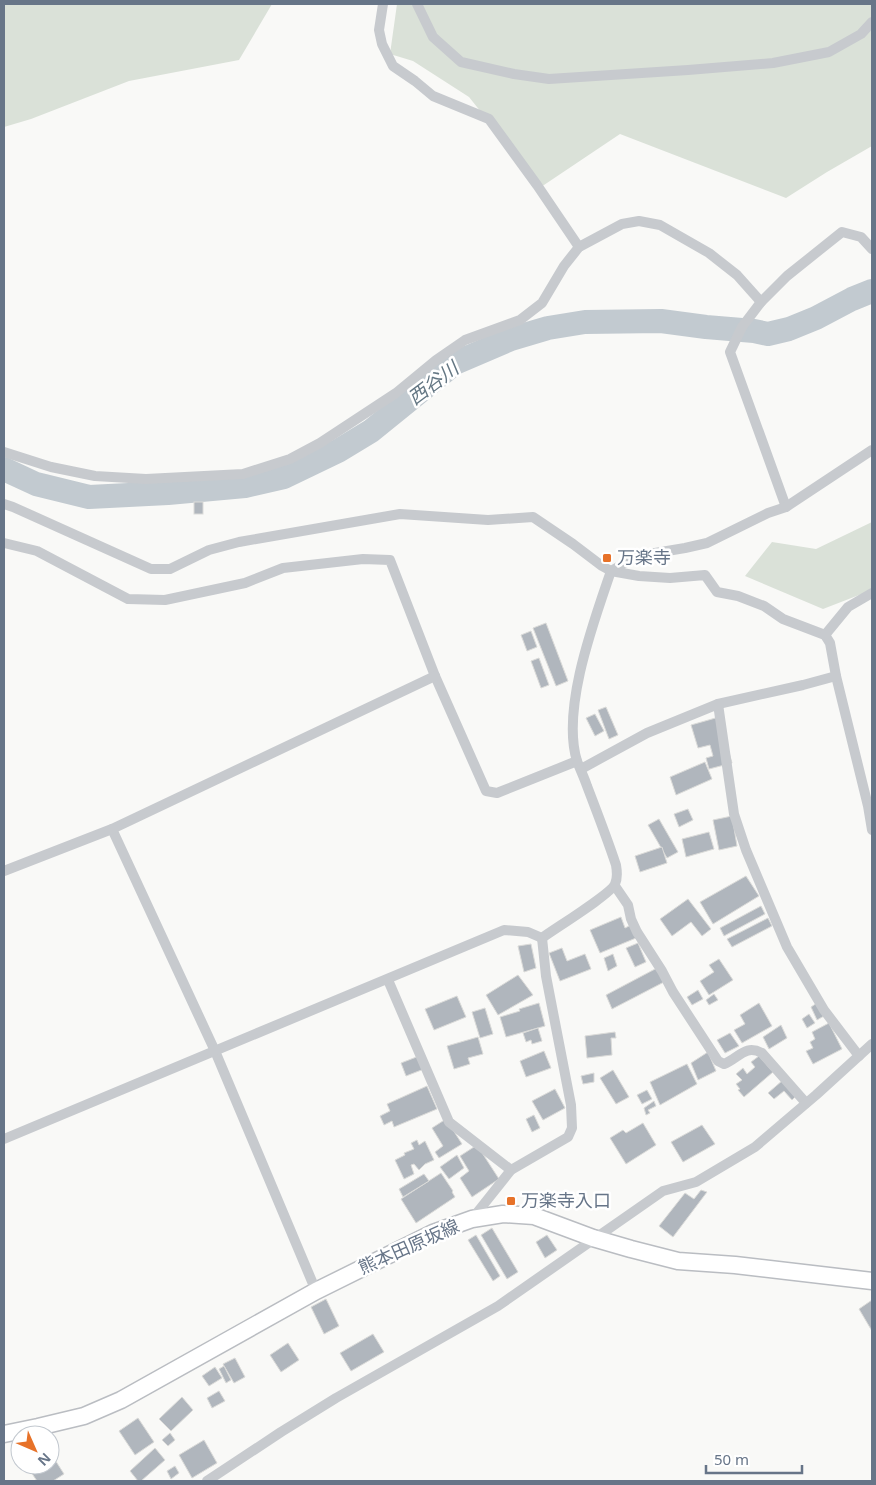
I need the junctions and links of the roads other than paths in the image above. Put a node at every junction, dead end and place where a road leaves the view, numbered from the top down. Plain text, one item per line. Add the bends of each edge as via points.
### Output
1 (383, 4) edge
2 (417, 4) edge
3 (872, 22) edge
4 (579, 247) junction
5 (872, 249) edge
6 (761, 302) junction
7 (872, 450) edge
8 (4, 452) edge
9 (4, 504) edge
10 (786, 507) junction
11 (4, 544) edge
12 (611, 571) junction
13 (872, 593) edge
14 (825, 635) junction
15 (435, 676) junction
16 (836, 676) junction
17 (718, 704) junction
18 (579, 765) junction
19 (870, 808) edge
20 (112, 829) junction
21 (872, 830) edge
22 (4, 871) edge
23 (615, 886) junction
24 (542, 938) junction
25 (388, 980) junction
26 (872, 1044) edge
27 (215, 1051) junction
28 (860, 1056) junction
29 (806, 1103) junction
30 (4, 1139) edge
31 (511, 1170) junction
32 (472, 1219) junction
33 (593, 1238) junction
34 (872, 1280) edge
35 (316, 1291) junction
36 (4, 1434) edge
37 (207, 1481) edge

1 - 4 street via 380,37 393,66 433,96 489,119
2 - 3 street via 433,37 461,62 548,79 773,63 829,52 861,34
4 - 6 street via 622,224 639,221 660,225 709,252 737,275
4 - 8 street via 542,303 520,320 465,340 396,394 290,460 242,474 146,480 95,476 51,467
5 - 6 street via 861,238 842,232 787,276
6 - 10 street via 742,327 730,352
7 - 10 street
9 - 12 street via 152,569 170,569 209,550 239,542 400,514 488,520 533,517
10 - 12 street via 707,543 637,556
11 - 15 street via 37,551 128,599 165,600 245,583 283,568 363,559 390,560
12 - 14 street via 670,578 705,575 717,592 764,606 783,619
12 - 18 street via 576,694 574,740
13 - 14 street via 848,607
14 - 16 street via 830,643
15 - 18 street via 486,791 497,792
15 - 20 street
16 - 17 street
16 - 19 street
17 - 18 street
17 - 28 street via 734,814 746,850 787,947 824,1010
18 - 23 street via 616,865
19 - 21 street
20 - 22 street
20 - 27 street
23 - 24 street
23 - 29 street via 628,905 637,932 718,1061 724,1064 746,1051 757,1050
24 - 25 street via 528,932 504,930
24 - 31 street via 546,976 572,1105 572,1128 568,1137
25 - 27 street
25 - 31 street via 449,1122
26 - 28 street
27 - 30 street
27 - 35 street
28 - 29 street
29 - 33 street via 755,1147 696,1182 663,1190
31 - 32 street
32 - 33 main road, 熊本田原坂線 via 503,1214 534,1216
32 - 35 main road, 熊本田原坂線 via 433,1233
33 - 34 main road, 熊本田原坂線 via 678,1261
33 - 37 street via 498,1306 328,1403
35 - 36 main road, 熊本田原坂線 via 121,1400 84,1416

